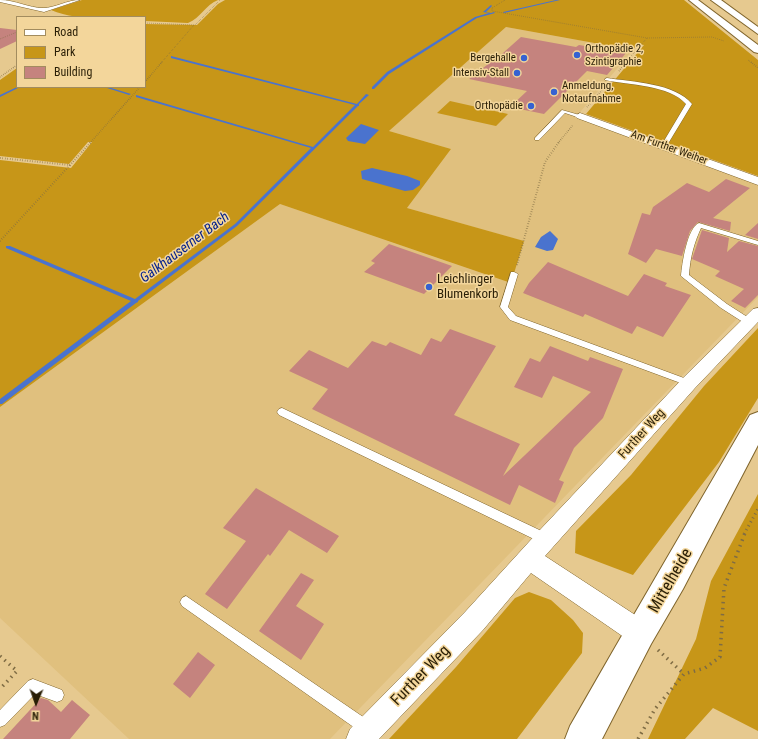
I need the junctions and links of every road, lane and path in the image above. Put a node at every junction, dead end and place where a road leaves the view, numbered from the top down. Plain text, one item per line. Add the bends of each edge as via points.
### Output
1 (0, 0) edge
2 (77, 0) edge
3 (220, 0) edge
4 (505, 0) edge
5 (693, 0) edge
6 (715, 0) edge
7 (44, 10) junction
8 (54, 14) dead end
9 (146, 23) edge
10 (195, 25) junction
11 (758, 31) edge
12 (16, 32) edge
13 (647, 38) junction
14 (0, 39) edge
15 (725, 42) dead end
16 (758, 50) edge
17 (747, 59) dead end
18 (16, 66) edge
19 (758, 68) edge
20 (0, 77) edge
21 (609, 79) junction
22 (146, 81) edge
23 (139, 88) edge
24 (580, 116) junction
25 (537, 139) dead end
26 (664, 146) junction
27 (0, 158) edge
28 (70, 165) junction
29 (758, 181) edge
30 (0, 241) edge
31 (758, 243) edge
32 (514, 274) joint
33 (754, 317) edge
34 (689, 383) junction
35 (282, 412) dead end
36 (758, 422) edge
37 (758, 509) edge
38 (546, 539) junction
39 (530, 559) junction
40 (186, 602) dead end
41 (640, 633) junction
42 (0, 656) edge
43 (684, 674) junction
44 (0, 689) edge
45 (57, 695) dead end
46 (0, 720) edge
47 (364, 734) edge
48 (583, 739) edge
49 (638, 739) edge

1 - 7 street
2 - 7 street
3 - 10 path
4 - 13 path via 492,8 492,11
5 - 16 main road
6 - 11 main road
7 - 8 street
9 - 10 path
10 - 22 path
12 - 14 path
13 - 15 path via 712,37
13 - 21 path
17 - 19 path
18 - 20 path
21 - 24 path
21 - 26 lane via 669,91 687,99 689,104
23 - 28 path
24 - 25 lane via 564,110
24 - 26 street, Am Further Weiher
24 - 32 path via 545,162
26 - 29 street, Am Further Weiher
27 - 28 path
28 - 30 path
31 - 33 lane via 699,225 690,242 685,276 724,306
32 - 34 lane via 504,307 513,318
33 - 34 street, Further Weg
34 - 38 street, Further Weg
35 - 38 lane
36 - 41 main road, Mittelheide via 673,579
37 - 43 path via 743,536 724,588 720,657 705,668
38 - 39 street, Further Weg
39 - 41 street
39 - 47 street, Further Weg via 474,621
40 - 47 lane
41 - 43 path
41 - 48 main road, Mittelheide
42 - 44 path via 17,671
43 - 49 path via 655,709
45 - 46 lane via 33,686

